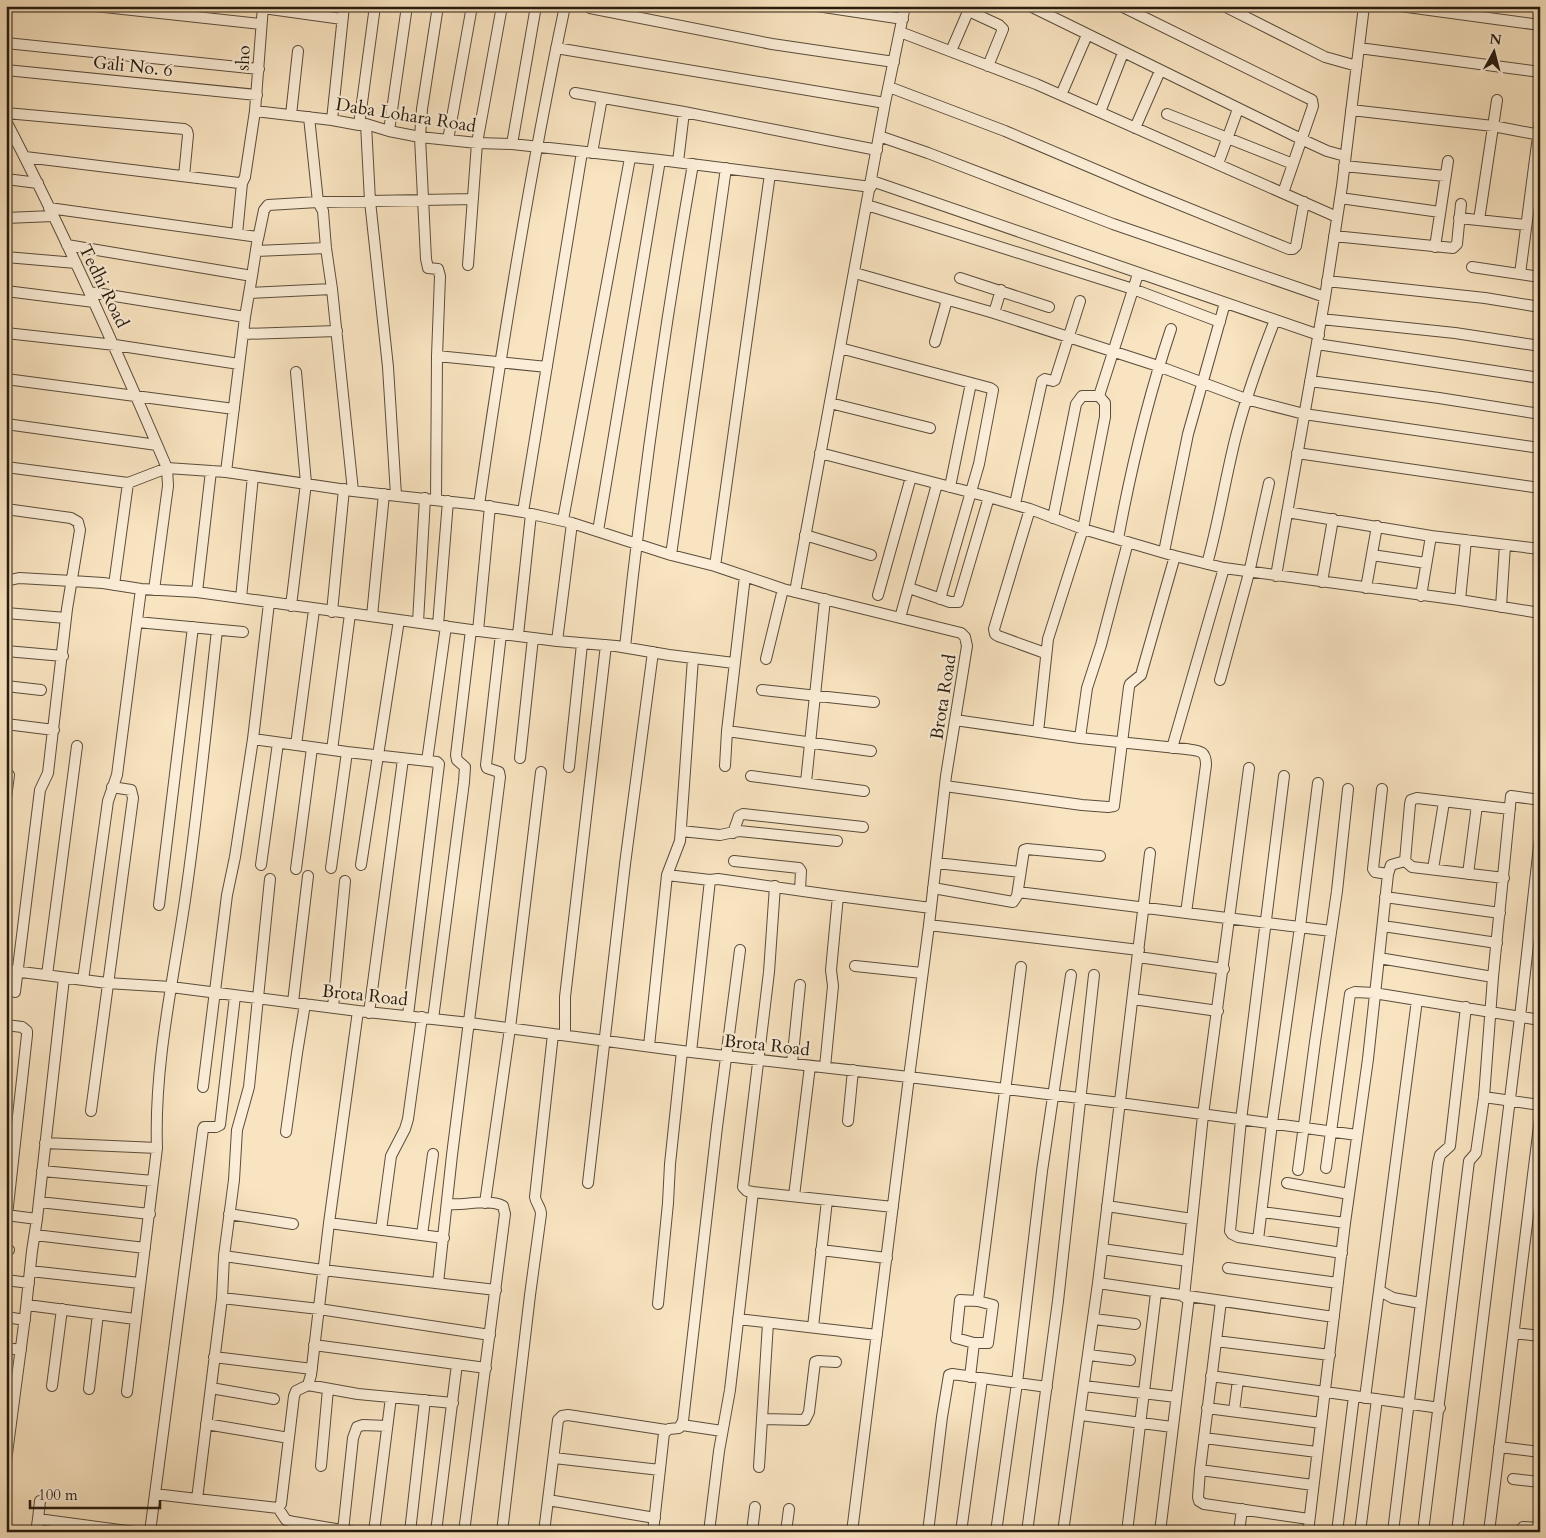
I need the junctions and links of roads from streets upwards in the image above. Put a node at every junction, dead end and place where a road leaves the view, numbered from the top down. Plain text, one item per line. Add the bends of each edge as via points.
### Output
1 (94, 6) edge
2 (344, 6) edge
3 (375, 6) edge
4 (407, 6) edge
5 (438, 6) edge
6 (472, 6) edge
7 (502, 6) edge
8 (536, 6) edge
9 (565, 6) edge
10 (817, 6) edge
11 (905, 6) edge
12 (1030, 6) edge
13 (1121, 6) edge
14 (1224, 6) edge
15 (1364, 6) edge
16 (1400, 6) edge
17 (263, 7) edge
18 (590, 8) dead end
19 (609, 9) edge
20 (342, 19) junction
21 (903, 19) junction
22 (261, 24) junction
23 (1540, 25) edge
24 (900, 32) junction
25 (1087, 35) junction
26 (6, 43) edge
27 (556, 48) junction
28 (1359, 48) junction
29 (298, 51) dead end
30 (951, 52) junction
31 (1123, 53) junction
32 (894, 62) junction
33 (988, 66) junction
34 (1357, 66) junction
35 (259, 69) junction
36 (6, 70) edge
37 (1160, 71) junction
38 (1540, 72) edge
39 (889, 87) junction
40 (574, 93) dead end
41 (257, 95) junction
42 (1062, 95) junction
43 (602, 98) junction
44 (1497, 100) dead end
45 (885, 103) junction
46 (1238, 109) junction
47 (1351, 110) junction
48 (255, 111) junction
49 (684, 112) junction
50 (1100, 112) junction
51 (6, 113) edge
52 (1167, 114) dead end
53 (291, 115) junction
54 (309, 117) junction
55 (332, 120) junction
56 (6, 121) edge
57 (1540, 122) edge
58 (362, 124) junction
59 (1492, 126) junction
60 (1135, 128) junction
61 (389, 131) junction
62 (1539, 135) edge
63 (879, 136) junction
64 (420, 138) junction
65 (1227, 138) junction
66 (1301, 139) junction
67 (448, 140) junction
68 (478, 143) junction
69 (512, 144) junction
70 (537, 147) junction
71 (877, 150) junction
72 (587, 152) junction
73 (25, 157) junction
74 (630, 158) junction
75 (660, 160) junction
76 (1345, 161) junction
77 (1448, 161) dead end
78 (678, 162) junction
79 (694, 164) junction
80 (1218, 164) junction
81 (1293, 164) junction
82 (726, 168) junction
83 (770, 174) junction
84 (184, 176) junction
85 (1446, 176) junction
86 (6, 179) edge
87 (38, 183) junction
88 (242, 183) junction
89 (871, 184) junction
90 (1283, 193) junction
91 (1340, 198) junction
92 (423, 199) junction
93 (473, 199) junction
94 (370, 201) junction
95 (318, 202) junction
96 (1304, 202) junction
97 (1461, 204) dead end
98 (867, 205) junction
99 (51, 212) junction
100 (1440, 212) junction
101 (1337, 217) junction
102 (6, 218) edge
103 (1459, 218) junction
104 (1480, 220) junction
105 (1526, 225) junction
106 (237, 234) junction
107 (1334, 236) junction
108 (258, 239) junction
109 (67, 245) junction
110 (1435, 247) junction
111 (326, 248) junction
112 (256, 251) junction
113 (6, 257) edge
114 (76, 263) junction
115 (468, 264) dead end
116 (1472, 267) dead end
117 (855, 273) junction
118 (1138, 274) junction
119 (1520, 274) junction
120 (252, 276) junction
121 (1540, 277) edge
122 (960, 278) dead end
123 (1327, 281) junction
124 (332, 289) junction
125 (1133, 289) junction
126 (6, 290) edge
127 (1001, 290) junction
128 (90, 292) junction
129 (250, 293) junction
130 (1325, 297) junction
131 (947, 300) junction
132 (1080, 301) dead end
133 (94, 302) junction
134 (1226, 304) junction
135 (1049, 307) dead end
136 (1540, 307) edge
137 (994, 313) junction
138 (245, 318) junction
139 (1321, 319) junction
140 (1275, 320) junction
141 (1220, 322) junction
142 (1171, 329) dead end
143 (336, 331) junction
144 (6, 334) edge
145 (243, 334) junction
146 (1068, 338) junction
147 (1318, 339) junction
148 (935, 342) dead end
149 (115, 346) junction
150 (1540, 346) edge
151 (840, 348) junction
152 (1113, 353) junction
153 (436, 356) junction
154 (500, 362) junction
155 (239, 364) junction
156 (547, 366) junction
157 (1158, 366) junction
158 (296, 372) dead end
159 (1540, 378) edge
160 (6, 379) edge
161 (1310, 381) junction
162 (971, 383) junction
163 (1201, 383) junction
164 (1099, 396) junction
165 (137, 397) junction
166 (1246, 399) junction
167 (830, 403) junction
168 (234, 409) junction
169 (1304, 414) junction
170 (1540, 414) edge
171 (6, 424) edge
172 (930, 428) dead end
173 (157, 445) junction
174 (1540, 448) edge
175 (820, 453) junction
176 (1297, 453) junction
177 (6, 467) edge
178 (167, 468) junction
179 (211, 471) junction
180 (226, 472) junction
181 (253, 476) junction
182 (911, 477) junction
183 (128, 483) junction
184 (1269, 483) dead end
185 (306, 484) junction
186 (937, 484) junction
187 (950, 487) junction
188 (1540, 488) edge
189 (349, 490) junction
190 (971, 492) junction
191 (384, 494) junction
192 (396, 495) junction
193 (989, 497) junction
194 (431, 499) junction
195 (448, 502) junction
196 (1015, 504) junction
197 (479, 505) junction
198 (490, 506) junction
199 (6, 509) edge
200 (1030, 509) junction
201 (1287, 512) junction
202 (527, 513) junction
203 (1053, 518) junction
204 (1332, 519) junction
205 (567, 521) junction
206 (1377, 526) junction
207 (1083, 529) junction
208 (598, 531) junction
209 (805, 535) junction
210 (1431, 536) junction
211 (1466, 540) junction
212 (1123, 541) junction
213 (636, 544) junction
214 (1505, 545) junction
215 (1540, 549) edge
216 (1164, 552) junction
217 (1372, 554) junction
218 (671, 555) junction
219 (870, 555) dead end
220 (1175, 556) junction
221 (1426, 563) junction
222 (1207, 564) junction
223 (715, 566) junction
224 (1224, 568) junction
225 (1250, 573) junction
226 (745, 576) junction
227 (1276, 576) junction
228 (6, 581) edge
229 (72, 581) junction
230 (1322, 582) junction
231 (114, 585) junction
232 (909, 588) junction
233 (1366, 588) junction
234 (141, 589) junction
235 (783, 589) junction
236 (154, 590) junction
237 (197, 592) junction
238 (795, 592) junction
239 (878, 596) dead end
240 (1421, 596) junction
241 (240, 598) junction
242 (825, 599) junction
243 (940, 599) junction
244 (1460, 600) junction
245 (269, 603) junction
246 (291, 606) junction
247 (1501, 607) junction
248 (314, 610) junction
249 (332, 612) junction
250 (6, 613) edge
251 (1540, 613) edge
252 (350, 614) junction
253 (372, 616) junction
254 (66, 618) junction
255 (900, 618) junction
256 (399, 620) junction
257 (137, 622) junction
258 (418, 622) junction
259 (442, 625) junction
260 (193, 627) junction
261 (217, 630) junction
262 (475, 630) junction
263 (243, 632) dead end
264 (501, 634) junction
265 (518, 635) junction
266 (533, 638) junction
267 (557, 641) junction
268 (582, 644) junction
269 (606, 645) junction
270 (625, 647) junction
271 (6, 651) edge
272 (653, 652) junction
273 (1045, 653) junction
274 (63, 656) junction
275 (694, 658) junction
276 (766, 659) dead end
277 (734, 663) junction
278 (1220, 680) dead end
279 (6, 686) edge
280 (41, 690) dead end
281 (762, 690) dead end
282 (817, 695) junction
283 (874, 702) dead end
284 (956, 720) junction
285 (6, 724) edge
286 (54, 730) junction
287 (727, 731) junction
288 (1038, 732) junction
289 (1080, 738) junction
290 (253, 739) junction
291 (1122, 742) junction
292 (278, 743) junction
293 (812, 743) junction
294 (296, 745) junction
295 (77, 746) dead end
296 (312, 748) junction
297 (1172, 748) junction
298 (332, 750) junction
299 (871, 751) dead end
300 (347, 752) junction
301 (378, 756) junction
302 (520, 758) dead end
303 (403, 759) junction
304 (427, 761) junction
305 (725, 766) dead end
306 (569, 767) dead end
307 (1249, 768) dead end
308 (541, 772) dead end
309 (9, 775) dead end
310 (751, 776) dead end
311 (1284, 776) dead end
312 (806, 782) junction
313 (1318, 783) dead end
314 (945, 786) junction
315 (112, 787) junction
316 (1348, 789) dead end
317 (1382, 789) dead end
318 (864, 791) dead end
319 (6, 798) edge
320 (1540, 800) edge
321 (1444, 802) junction
322 (1477, 805) junction
323 (1510, 809) junction
324 (863, 827) dead end
325 (681, 831) junction
326 (732, 833) junction
327 (1540, 836) edge
328 (837, 841) dead end
329 (1150, 853) dead end
330 (1100, 856) dead end
331 (1539, 857) edge
332 (734, 861) dead end
333 (1404, 861) junction
334 (936, 863) junction
335 (261, 865) dead end
336 (361, 865) dead end
337 (296, 868) dead end
338 (331, 868) dead end
339 (1433, 870) junction
340 (1020, 872) junction
341 (667, 874) junction
342 (1388, 874) junction
343 (1468, 874) junction
344 (308, 876) dead end
345 (1504, 878) junction
346 (270, 879) dead end
347 (710, 880) junction
348 (345, 881) dead end
349 (775, 886) junction
350 (933, 888) junction
351 (800, 890) junction
352 (1018, 892) junction
353 (838, 896) junction
354 (1386, 897) junction
355 (159, 905) dead end
356 (931, 908) junction
357 (1144, 908) junction
358 (1186, 912) junction
359 (1500, 912) junction
360 (1230, 918) junction
361 (1267, 923) junction
362 (930, 925) junction
363 (1383, 926) junction
364 (1300, 927) junction
365 (1331, 931) junction
366 (1497, 943) junction
367 (740, 950) dead end
368 (1138, 954) junction
369 (1379, 958) junction
370 (855, 966) dead end
371 (1021, 967) dead end
372 (1224, 969) junction
373 (12, 971) edge
374 (922, 973) junction
375 (47, 975) junction
376 (1071, 975) dead end
377 (1094, 975) dead end
378 (1493, 977) junction
379 (64, 978) junction
380 (83, 980) junction
381 (107, 984) junction
382 (800, 985) dead end
383 (171, 987) junction
384 (15, 992) dead end
385 (214, 992) junction
386 (1374, 993) junction
387 (236, 996) junction
388 (258, 999) junction
389 (1133, 999) junction
390 (1417, 1000) junction
391 (293, 1002) junction
392 (305, 1004) junction
393 (1466, 1006) junction
394 (333, 1007) junction
395 (358, 1011) junction
396 (1218, 1011) junction
397 (1491, 1012) junction
398 (369, 1013) junction
399 (408, 1015) junction
400 (422, 1017) junction
401 (1520, 1017) junction
402 (433, 1019) junction
403 (1540, 1020) edge
404 (470, 1023) junction
405 (6, 1025) edge
406 (510, 1028) junction
407 (554, 1034) junction
408 (565, 1035) junction
409 (605, 1040) junction
410 (649, 1046) junction
411 (686, 1052) junction
412 (727, 1057) junction
413 (759, 1060) junction
414 (792, 1063) junction
415 (810, 1066) junction
416 (825, 1067) junction
417 (853, 1070) junction
418 (909, 1077) junction
419 (203, 1086) dead end
420 (1006, 1088) junction
421 (1053, 1094) junction
422 (1484, 1097) junction
423 (1080, 1098) junction
424 (1510, 1101) junction
425 (1120, 1102) junction
426 (1540, 1106) edge
427 (91, 1111) dead end
428 (1203, 1114) junction
429 (1540, 1118) edge
430 (1241, 1120) junction
431 (848, 1122) dead end
432 (1272, 1123) junction
433 (1304, 1127) junction
434 (1331, 1131) junction
435 (286, 1132) dead end
436 (1357, 1135) junction
437 (45, 1143) junction
438 (157, 1148) junction
439 (433, 1154) dead end
440 (1537, 1163) edge
441 (1326, 1168) dead end
442 (1298, 1170) dead end
443 (42, 1171) junction
444 (153, 1181) junction
445 (588, 1183) dead end
446 (1287, 1183) dead end
447 (753, 1192) junction
448 (1349, 1194) junction
449 (794, 1196) junction
450 (826, 1200) junction
451 (39, 1202) junction
452 (485, 1203) junction
453 (447, 1204) junction
454 (1107, 1206) junction
455 (893, 1207) junction
456 (1262, 1212) junction
457 (150, 1214) junction
458 (229, 1214) junction
459 (6, 1215) edge
460 (38, 1219) junction
461 (1192, 1219) junction
462 (329, 1223) junction
463 (1346, 1223) junction
464 (293, 1224) dead end
465 (381, 1230) junction
466 (36, 1235) junction
467 (422, 1235) junction
468 (444, 1238) junction
469 (1258, 1240) junction
470 (145, 1248) junction
471 (1102, 1249) junction
472 (821, 1250) junction
473 (1342, 1253) junction
474 (224, 1256) junction
475 (887, 1258) junction
476 (1188, 1261) junction
477 (1228, 1268) dead end
478 (323, 1270) junction
479 (30, 1271) junction
480 (6, 1280) edge
481 (29, 1283) junction
482 (140, 1283) junction
483 (1098, 1283) junction
484 (1338, 1283) junction
485 (438, 1284) junction
486 (496, 1290) junction
487 (1380, 1291) junction
488 (1156, 1293) junction
489 (1186, 1297) junction
490 (222, 1298) junction
491 (978, 1301) junction
492 (1221, 1301) junction
493 (1420, 1303) junction
494 (658, 1304) dead end
495 (26, 1305) junction
496 (62, 1309) junction
497 (319, 1309) junction
498 (98, 1314) junction
499 (6, 1317) edge
500 (1334, 1317) junction
501 (136, 1318) junction
502 (738, 1319) junction
503 (1094, 1319) junction
504 (25, 1320) junction
505 (768, 1323) junction
506 (1135, 1324) dead end
507 (813, 1327) junction
508 (1514, 1333) junction
509 (490, 1335) junction
510 (877, 1335) junction
511 (1540, 1336) edge
512 (1216, 1341) junction
513 (974, 1343) junction
514 (314, 1345) junction
515 (6, 1348) edge
516 (21, 1350) junction
517 (1089, 1354) junction
518 (1330, 1356) junction
519 (214, 1358) junction
520 (1130, 1360) dead end
521 (836, 1362) dead end
522 (457, 1364) junction
523 (312, 1368) junction
524 (486, 1368) junction
525 (1211, 1376) junction
526 (970, 1377) junction
527 (982, 1379) junction
528 (1238, 1380) junction
529 (1017, 1383) junction
530 (308, 1385) junction
531 (52, 1386) dead end
532 (1084, 1386) junction
533 (1048, 1387) junction
534 (211, 1388) junction
535 (89, 1389) dead end
536 (328, 1389) junction
537 (127, 1392) dead end
538 (1325, 1392) junction
539 (1145, 1393) junction
540 (1354, 1396) junction
541 (391, 1397) junction
542 (1176, 1397) junction
543 (274, 1398) dead end
544 (1365, 1398) junction
545 (1377, 1399) junction
546 (425, 1400) junction
547 (452, 1403) junction
548 (1409, 1404) junction
549 (1207, 1408) junction
550 (1440, 1408) junction
551 (1234, 1411) junction
552 (9, 1415) edge
553 (1081, 1415) junction
554 (762, 1419) junction
555 (1140, 1423) junction
556 (1321, 1423) junction
557 (206, 1424) junction
558 (682, 1425) junction
559 (387, 1426) junction
560 (1172, 1427) junction
561 (666, 1430) junction
562 (722, 1431) junction
563 (289, 1438) junction
564 (1204, 1438) junction
565 (7, 1442) edge
566 (1500, 1447) junction
567 (1317, 1452) junction
568 (1540, 1452) edge
569 (554, 1458) junction
570 (6, 1461) edge
571 (321, 1466) dead end
572 (759, 1467) dead end
573 (660, 1470) junction
574 (1200, 1470) junction
575 (1513, 1479) dead end
576 (1540, 1482) edge
577 (1313, 1485) junction
578 (155, 1494) junction
579 (197, 1499) junction
580 (548, 1500) junction
581 (40, 1502) dead end
582 (755, 1507) dead end
583 (278, 1508) junction
584 (789, 1509) dead end
585 (1242, 1509) junction
586 (655, 1518) junction
587 (1309, 1519) junction
588 (38, 1520) junction
589 (79, 1528) edge
590 (1540, 1528) edge
591 (129, 1531) edge
592 (349, 1531) edge
593 (36, 1532) edge
594 (150, 1532) edge
595 (374, 1532) edge
596 (410, 1532) edge
597 (436, 1532) edge
598 (464, 1532) edge
599 (502, 1532) edge
600 (544, 1532) edge
601 (653, 1532) edge
602 (709, 1532) edge
603 (752, 1532) edge
604 (786, 1532) edge
605 (852, 1532) edge
606 (928, 1532) edge
607 (961, 1532) edge
608 (996, 1532) edge
609 (1027, 1532) edge
610 (1063, 1532) edge
611 (1127, 1532) edge
612 (1160, 1532) edge
613 (1239, 1532) edge
614 (1308, 1532) edge
615 (1338, 1532) edge
616 (1360, 1532) edge
617 (1393, 1532) edge
618 (1423, 1532) edge
619 (1457, 1532) edge
620 (1489, 1532) edge
621 (1520, 1532) edge

1 - 22 street
2 - 20 street
3 - 58 street
4 - 61 street
5 - 64 street
6 - 67 street
7 - 68 street
8 - 69 street
9 - 27 street
10 - 21 street
11 - 21 street
12 - 25 street
13 - 66 street via 1310,98 1313,106
14 - 34 street via 1325,57
15 - 28 street
16 - 23 street
17 - 20 street
17 - 22 street, sho
18 - 19 street
19 - 32 street via 772,44
20 - 55 street
21 - 24 street
22 - 35 street, sho
24 - 30 street
24 - 32 street
25 - 31 street
25 - 42 street
26 - 35 street
27 - 45 street
27 - 70 street
28 - 34 street
28 - 38 street
29 - 53 street
30 - 33 street
30 - 33 street via 967,14 974,12 1003,29
31 - 37 street
31 - 50 street
32 - 39 street
33 - 42 street
34 - 47 street
35 - 41 street, sho
36 - 41 street, Gali No. 6
37 - 46 street
37 - 60 street
39 - 45 street
39 - 96 street via 1006,131 1289,249 1296,246
40 - 43 street
41 - 48 street, sho
42 - 50 street
43 - 49 street
43 - 72 street
44 - 59 street
45 - 63 street
46 - 65 street
46 - 66 street
47 - 59 street
47 - 76 street
48 - 53 street, Daba Lohara Road
48 - 88 street
49 - 71 street
49 - 78 street
50 - 60 street
51 - 84 street via 184,129 188,136
52 - 65 street
53 - 54 street, Daba Lohara Road
54 - 55 street, Daba Lohara Road
54 - 95 street
55 - 58 street, Daba Lohara Road
56 - 73 street, Tedhi Road
57 - 62 street
58 - 61 street, Daba Lohara Road
58 - 94 street
59 - 62 street
59 - 104 street
60 - 80 street
61 - 64 street, Daba Lohara Road
62 - 105 street
63 - 71 street
63 - 130 street via 1114,224
64 - 67 street, Daba Lohara Road
64 - 92 street
65 - 80 street
65 - 81 street
66 - 76 street
66 - 81 street
67 - 68 street, Daba Lohara Road
68 - 69 street, Daba Lohara Road
68 - 93 street
69 - 70 street, Daba Lohara Road
70 - 72 street, Daba Lohara Road
70 - 154 street
71 - 89 street
72 - 74 street, Daba Lohara Road
72 - 156 street
73 - 84 street
73 - 87 street, Tedhi Road
74 - 75 street, Daba Lohara Road
74 - 205 street
75 - 78 street, Daba Lohara Road
75 - 208 street
76 - 85 street
76 - 91 street
77 - 85 street
78 - 79 street, Daba Lohara Road
79 - 82 street, Daba Lohara Road
79 - 213 street via 676,263
80 - 90 street
81 - 90 street
82 - 83 street, Daba Lohara Road
82 - 218 street
83 - 89 street, Daba Lohara Road
83 - 223 street
84 - 88 street
85 - 100 street
86 - 87 street
87 - 99 street, Tedhi Road
88 - 106 street
89 - 98 street
89 - 118 street, Daba Lohara Road
90 - 96 street
91 - 100 street
91 - 101 street
92 - 93 street
92 - 94 street
92 - 153 street via 428,268 438,269 440,276
93 - 115 street
94 - 95 street
94 - 192 street via 388,367
95 - 108 street via 268,205
95 - 111 street via 323,211
96 - 101 street
97 - 103 street
98 - 117 street
98 - 125 street
99 - 102 street
99 - 106 street
99 - 109 street, Tedhi Road
100 - 110 street
101 - 107 street
103 - 104 street
103 - 110 street via 1456,246
104 - 105 street
105 - 119 street
106 - 108 street
107 - 110 street
107 - 123 street
108 - 112 street
109 - 114 street, Tedhi Road
109 - 120 street
111 - 112 street
111 - 124 street
112 - 120 street
113 - 114 street
114 - 128 street, Tedhi Road
116 - 119 street
117 - 131 street
117 - 151 street
118 - 125 street
118 - 134 street, Daba Lohara Road
119 - 121 street
120 - 129 street
122 - 127 street
123 - 130 street
123 - 136 street
124 - 129 street
124 - 143 street
125 - 141 street
125 - 152 street
126 - 133 street
127 - 135 street
127 - 137 street
128 - 133 street, Tedhi Road
128 - 138 street
129 - 138 street
130 - 139 street
131 - 137 street
131 - 148 street
132 - 146 street
133 - 149 street, Tedhi Road
134 - 140 street, Daba Lohara Road
134 - 141 street
137 - 146 street
138 - 145 street
139 - 147 street
139 - 150 street via 1455,333
140 - 147 street, Daba Lohara Road
140 - 166 street
141 - 163 street
142 - 157 street
143 - 145 street
143 - 189 street
144 - 149 street
145 - 155 street
146 - 152 street
146 - 196 street via 1055,380 1042,381
147 - 159 street, Daba Lohara Road
147 - 161 street
149 - 155 street
149 - 165 street, Tedhi Road
151 - 162 street
151 - 167 street
152 - 157 street
152 - 164 street
153 - 154 street
153 - 194 street
154 - 156 street
154 - 197 street
155 - 168 street
156 - 202 street
157 - 163 street
157 - 212 street via 1143,420
158 - 185 street
160 - 165 street
161 - 169 street
161 - 170 street
162 - 187 street
162 - 190 street via 993,391
163 - 166 street
163 - 216 street
164 - 203 street via 1082,396 1076,404
164 - 207 street via 1105,405 1105,417
165 - 168 street
165 - 173 street, Tedhi Road
166 - 169 street
166 - 222 street
167 - 172 street
167 - 175 street
168 - 180 street
169 - 174 street
169 - 176 street
171 - 173 street
173 - 178 street, Tedhi Road
175 - 182 street
175 - 209 street
176 - 188 street
176 - 201 street
177 - 183 street
178 - 179 street, Brota Road
178 - 183 street
178 - 236 street via 168,486
179 - 180 street, Brota Road
179 - 237 street
180 - 181 street, Brota Road
181 - 185 street, Brota Road
181 - 241 street
182 - 186 street
182 - 239 street
183 - 231 street
184 - 225 street
185 - 189 street, Brota Road
185 - 246 street
186 - 187 street
186 - 232 street
187 - 190 street
189 - 191 street, Brota Road
189 - 249 street
190 - 193 street
190 - 243 street
191 - 192 street, Brota Road
191 - 253 street
192 - 194 street, Brota Road
193 - 196 street
193 - 243 street via 958,602
194 - 195 street, Brota Road
194 - 258 street
195 - 197 street, Brota Road
195 - 259 street
196 - 200 street
197 - 198 street, Brota Road
198 - 202 street, Brota Road
198 - 262 street
199 - 229 street via 71,518 78,522 80,530
200 - 203 street
200 - 273 street via 994,628 998,636
201 - 204 street
201 - 227 street
202 - 205 street, Brota Road
202 - 265 street
203 - 207 street
204 - 206 street
204 - 230 street
205 - 208 street, Brota Road
205 - 267 street
206 - 210 street
206 - 217 street
207 - 212 street
207 - 273 street
208 - 213 street, Brota Road
209 - 219 street
209 - 238 street
210 - 211 street
210 - 221 street
211 - 214 street
211 - 244 street
212 - 216 street
212 - 289 street via 1101,645 1087,688
213 - 218 street, Brota Road
213 - 270 street
214 - 215 street
214 - 247 street
216 - 220 street
217 - 221 street
217 - 233 street
218 - 223 street, Brota Road
220 - 222 street
220 - 291 street via 1141,675 1129,687
221 - 240 street
222 - 224 street
223 - 226 street, Brota Road
224 - 225 street
224 - 297 street
225 - 227 street
225 - 278 street
226 - 235 street, Brota Road
226 - 277 street
227 - 230 street
228 - 229 street via 19,578
229 - 231 street
229 - 254 street
230 - 233 street
231 - 234 street
232 - 243 street
232 - 255 street
233 - 240 street
234 - 236 street
234 - 257 street
235 - 238 street, Brota Road
235 - 276 street
236 - 237 street
237 - 241 street
238 - 242 street, Brota Road
240 - 244 street
241 - 245 street
242 - 255 street, Brota Road
242 - 282 street
244 - 247 street
245 - 246 street
245 - 290 street
246 - 248 street
247 - 251 street
248 - 249 street
248 - 294 street
249 - 252 street
250 - 254 street
252 - 253 street
252 - 298 street
253 - 256 street
254 - 274 street
255 - 284 street, Brota Road via 961,633 965,637 968,646
256 - 258 street
256 - 301 street
257 - 260 street
257 - 315 street via 117,775
258 - 259 street
259 - 262 street
259 - 304 street
260 - 261 street
260 - 355 street
261 - 263 street
261 - 383 street via 185,899
262 - 264 street
262 - 402 street via 456,755 465,767 464,782
264 - 265 street
264 - 404 street via 486,765 499,772 500,777
265 - 266 street
266 - 267 street
266 - 302 street
267 - 268 street
268 - 269 street
268 - 306 street
269 - 270 street
269 - 408 street via 564,998
270 - 272 street
271 - 274 street
272 - 275 street
272 - 409 street
273 - 288 street
274 - 286 street
275 - 277 street
275 - 325 street
277 - 287 street
279 - 280 street
281 - 282 street
282 - 283 street
282 - 293 street
284 - 288 street
284 - 314 street, Brota Road
285 - 286 street
286 - 373 street via 48,773 40,790
287 - 293 street
287 - 305 street
288 - 289 street
289 - 291 street
290 - 292 street
290 - 385 street
291 - 297 street
291 - 314 street via 1115,804 1112,807
292 - 294 street
292 - 335 street
293 - 299 street
293 - 312 street
294 - 296 street
295 - 375 street
296 - 298 street
296 - 337 street
297 - 358 street via 1198,751 1206,757
298 - 300 street
300 - 301 street
300 - 338 street
301 - 303 street
301 - 336 street
303 - 304 street
303 - 398 street
304 - 399 street via 439,765
307 - 360 street
308 - 406 street
309 - 319 street
310 - 312 street
311 - 361 street
312 - 318 street
313 - 364 street
314 - 334 street, Brota Road
315 - 380 street
315 - 381 street via 131,790 133,798
316 - 365 street
317 - 342 street via 1372,869
320 - 323 street via 1511,796
321 - 322 street
321 - 333 street via 1411,800
321 - 339 street
322 - 323 street
322 - 343 street
323 - 345 street
324 - 326 street via 743,814
325 - 326 street via 720,836
325 - 341 street
326 - 328 street via 739,831
327 - 331 street
329 - 357 street
330 - 340 street via 1028,849 1022,853
331 - 401 street
332 - 351 street via 799,868
333 - 339 street via 1412,867
333 - 342 street via 1391,865
334 - 340 street
334 - 350 street, Brota Road
339 - 343 street
340 - 352 street
341 - 347 street
341 - 410 street
342 - 354 street
343 - 345 street
344 - 391 street
345 - 359 street
346 - 388 street
347 - 349 street via 718,878
347 - 411 street
348 - 394 street
349 - 351 street
349 - 413 street
350 - 352 street via 1009,902 1016,900
350 - 356 street, Brota Road
351 - 353 street
352 - 357 street
353 - 356 street
353 - 416 street
354 - 359 street
354 - 363 street
356 - 362 street, Brota Road
357 - 358 street
357 - 368 street
358 - 360 street
359 - 366 street
360 - 361 street
360 - 372 street
361 - 364 street
361 - 430 street
362 - 368 street
362 - 374 street, Brota Road
363 - 366 street
363 - 369 street
364 - 365 street
364 - 432 street
365 - 433 street
366 - 378 street
367 - 412 street
368 - 372 street
368 - 389 street
369 - 378 street
369 - 386 street
370 - 374 street
371 - 420 street
372 - 396 street
373 - 375 street, Brota Road
373 - 384 street
374 - 418 street, Brota Road
375 - 379 street, Brota Road
376 - 421 street
377 - 423 street
378 - 397 street
379 - 380 street, Brota Road
379 - 437 street
380 - 381 street, Brota Road
381 - 383 street, Brota Road
381 - 427 street
382 - 414 street
383 - 385 street, Brota Road
383 - 438 street via 157,1110
385 - 387 street, Brota Road
385 - 419 street
386 - 390 street
386 - 434 street via 1355,992 1349,996
386 - 436 street
387 - 388 street, Brota Road
387 - 578 street via 220,1125 202,1130
388 - 391 street, Brota Road
388 - 458 street via 249,1087 237,1130
389 - 396 street
389 - 425 street
390 - 393 street
390 - 487 street
391 - 392 street, Brota Road
392 - 394 street, Brota Road
392 - 435 street
393 - 397 street
393 - 493 street via 1450,1146 1440,1155 1438,1163
394 - 395 street, Brota Road
395 - 398 street, Brota Road
395 - 462 street
396 - 428 street
397 - 401 street
397 - 422 street
398 - 399 street, Brota Road
399 - 400 street, Brota Road
400 - 402 street, Brota Road
400 - 465 street via 408,1119 391,1156
401 - 403 street
401 - 424 street
402 - 404 street, Brota Road
404 - 406 street, Brota Road
404 - 453 street
405 - 459 street via 22,1027 27,1035
406 - 407 street, Brota Road
406 - 452 street
407 - 408 street, Brota Road
407 - 599 street via 535,1197 542,1214
408 - 409 street, Brota Road
409 - 410 street, Brota Road
409 - 445 street
410 - 411 street, Brota Road
411 - 412 street, Brota Road
411 - 494 street via 670,1164
412 - 413 street, Brota Road
412 - 558 street
413 - 414 street, Brota Road
413 - 447 street via 743,1182 743,1187
414 - 415 street, Brota Road
415 - 416 street, Brota Road
415 - 449 street
416 - 417 street, Brota Road
417 - 418 street, Brota Road
417 - 431 street
418 - 420 street
418 - 455 street
420 - 421 street
420 - 491 street
421 - 423 street
421 - 529 street
422 - 424 street
422 - 550 street via 1476,1152 1469,1162
423 - 425 street
423 - 533 street
424 - 426 street
424 - 619 street
425 - 428 street
425 - 454 street
428 - 430 street
428 - 461 street
429 - 440 street
430 - 432 street
430 - 469 street via 1230,1231 1238,1237
432 - 433 street
432 - 456 street
433 - 434 street
433 - 442 street
434 - 436 street
434 - 441 street
436 - 448 street
437 - 438 street
437 - 443 street
438 - 444 street
439 - 467 street
440 - 508 street
443 - 444 street
443 - 451 street
444 - 457 street
446 - 448 street
447 - 449 street
447 - 502 street
448 - 463 street
449 - 450 street
450 - 455 street
450 - 472 street
451 - 457 street
451 - 460 street
452 - 453 street
452 - 486 street via 501,1204 505,1210
453 - 468 street
454 - 461 street
454 - 471 street
455 - 475 street
456 - 463 street
456 - 469 street
457 - 470 street
458 - 464 street
458 - 474 street
459 - 460 street
460 - 466 street
461 - 476 street
462 - 465 street
462 - 478 street
463 - 473 street
465 - 467 street
466 - 470 street
466 - 479 street
467 - 468 street
468 - 485 street
469 - 473 street
470 - 482 street
471 - 476 street
471 - 483 street
472 - 475 street
472 - 507 street
473 - 484 street
474 - 478 street
474 - 490 street
475 - 510 street
476 - 489 street
477 - 484 street
478 - 485 street
478 - 497 street
479 - 481 street
479 - 482 street
480 - 481 street
481 - 495 street
482 - 501 street
483 - 488 street
483 - 503 street
484 - 500 street
485 - 486 street
486 - 509 street
487 - 493 street via 1393,1298
487 - 544 street
488 - 489 street
488 - 539 street
489 - 492 street
489 - 542 street
490 - 497 street
490 - 519 street
491 - 513 street via 991,1303 993,1307 988,1344
491 - 513 street via 959,1302 956,1338
492 - 500 street
492 - 512 street
493 - 548 street
495 - 496 street
495 - 504 street
496 - 498 street
496 - 531 street
497 - 509 street
497 - 514 street
498 - 501 street
498 - 535 street
499 - 504 street
500 - 518 street
501 - 537 street
502 - 505 street
502 - 562 street
503 - 506 street
503 - 517 street
504 - 516 street
505 - 507 street
505 - 554 street
507 - 510 street
508 - 511 street
508 - 566 street
509 - 524 street
510 - 605 street
512 - 518 street
512 - 525 street
513 - 526 street
514 - 522 street
514 - 523 street
515 - 516 street
516 - 552 street
517 - 520 street
517 - 532 street
518 - 538 street
519 - 523 street
519 - 534 street
521 - 554 street via 815,1362 809,1412 805,1420
522 - 524 street
522 - 547 street
523 - 530 street
524 - 598 street
525 - 528 street
525 - 549 street
526 - 527 street
526 - 606 street via 952,1374 948,1377
527 - 529 street
527 - 607 street
528 - 538 street
528 - 551 street
529 - 533 street
529 - 608 street
530 - 536 street
530 - 563 street via 296,1391 294,1396
532 - 539 street
532 - 553 street
533 - 609 street
534 - 543 street
534 - 557 street
536 - 541 street
536 - 571 street
538 - 540 street
538 - 556 street
539 - 542 street
539 - 555 street
540 - 544 street
540 - 615 street
541 - 546 street
541 - 559 street
542 - 560 street
544 - 545 street
545 - 548 street
545 - 616 street
546 - 547 street
546 - 596 street
547 - 597 street
548 - 550 street
548 - 617 street
549 - 551 street
549 - 564 street
550 - 618 street
551 - 556 street
552 - 565 street
553 - 555 street
553 - 610 street
554 - 572 street
555 - 560 street
555 - 611 street
556 - 567 street
557 - 563 street
557 - 579 street
558 - 561 street
558 - 562 street
559 - 592 street via 363,1425 356,1428
559 - 595 street
560 - 612 street
561 - 569 street via 562,1416 558,1420
561 - 573 street
562 - 602 street
563 - 583 street
564 - 567 street
564 - 574 street
565 - 570 street
566 - 568 street
566 - 620 street
567 - 577 street
569 - 573 street
569 - 580 street
573 - 586 street
574 - 577 street
574 - 585 street via 1199,1501
575 - 576 street
577 - 587 street
578 - 579 street
578 - 594 street
579 - 583 street
580 - 586 street
580 - 600 street
581 - 588 street
582 - 603 street
583 - 592 street via 286,1520
584 - 604 street
585 - 587 street
585 - 613 street
586 - 601 street
587 - 614 street
588 - 589 street
588 - 593 street
589 - 591 street
590 - 621 street via 1524,1527

